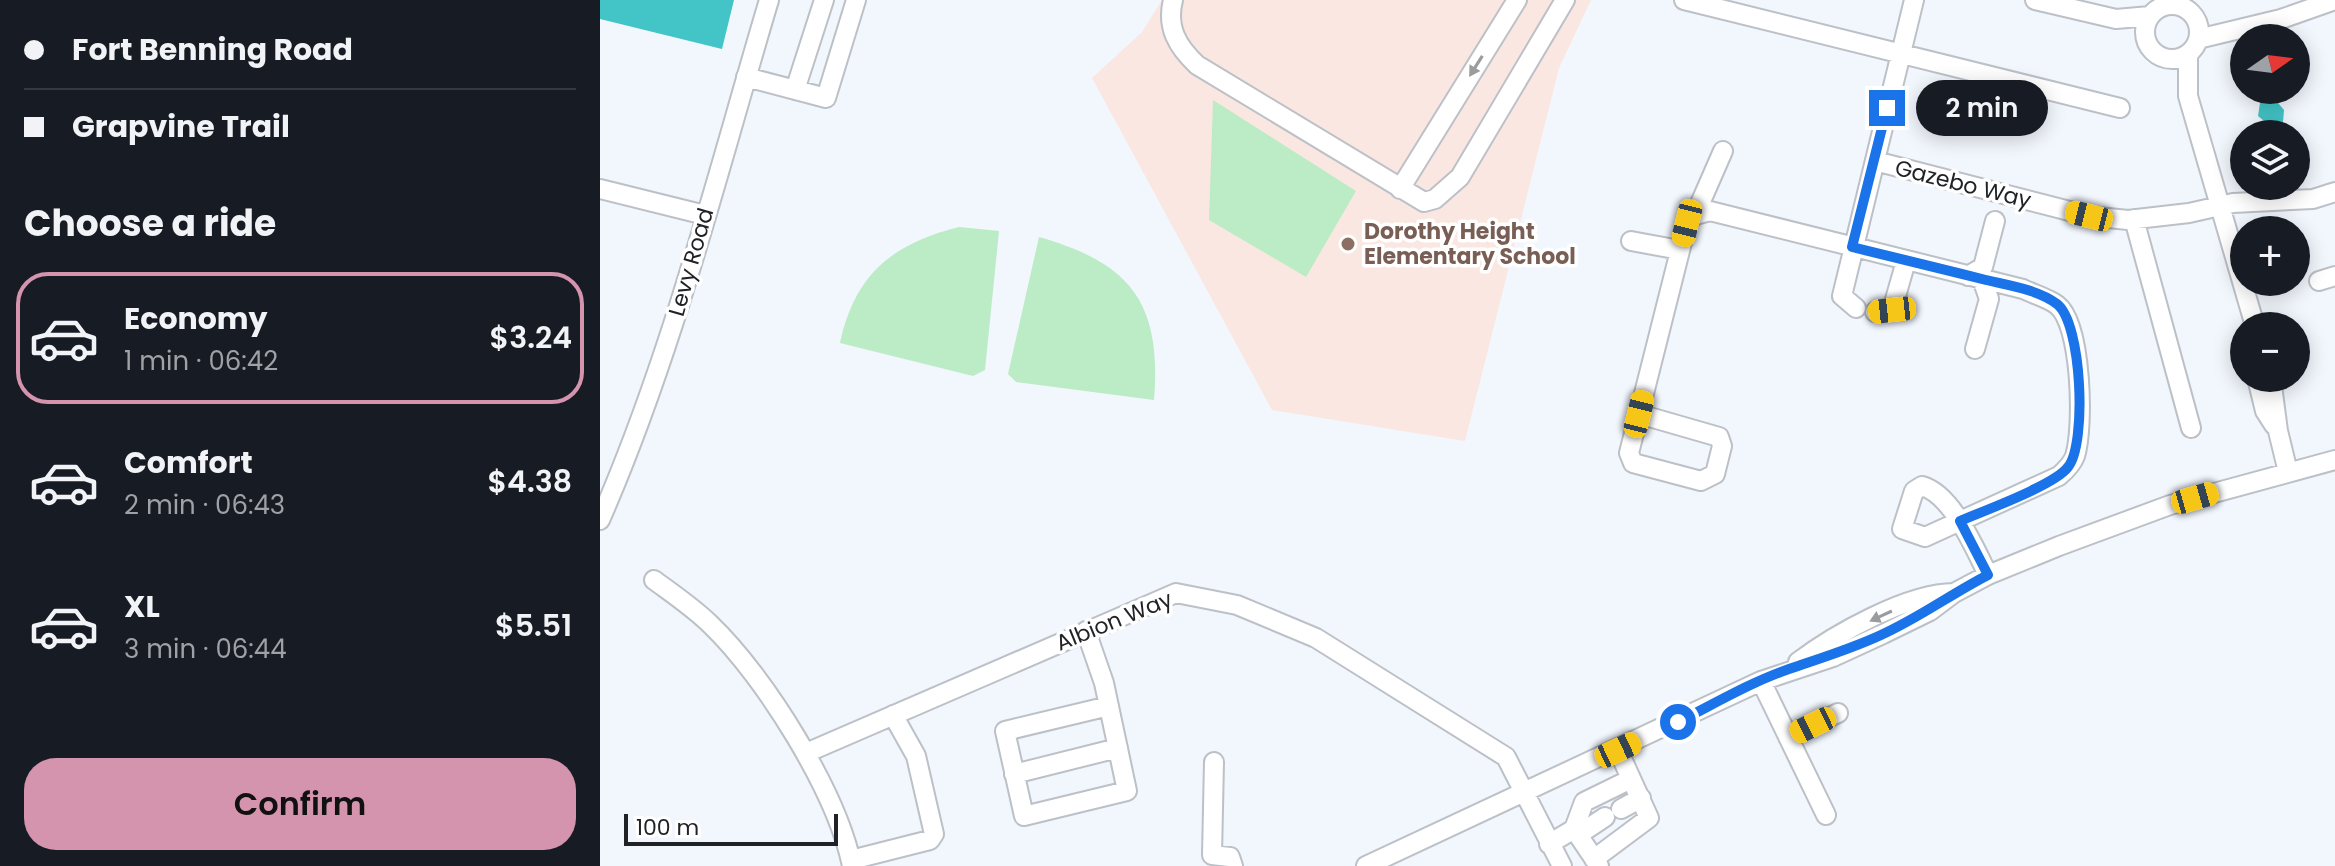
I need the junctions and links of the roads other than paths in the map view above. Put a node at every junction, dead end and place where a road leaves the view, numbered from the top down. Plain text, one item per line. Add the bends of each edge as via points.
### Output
1 (769, 0) edge
2 (824, 0) edge
3 (856, 0) edge
4 (1173, 0) edge
5 (1517, 0) edge
6 (1565, 0) edge
7 (1684, 0) edge
8 (1914, 0) edge
9 (2035, 0) edge
10 (2335, 0) edge
11 (1735, 6) edge
12 (2171, 6) edge
13 (2116, 19) junction
14 (2268, 24) edge
15 (2230, 34) edge
16 (2146, 38) junction
17 (2194, 38) junction
18 (1900, 54) junction
19 (2162, 57) junction
20 (746, 77) junction
21 (795, 90) junction
22 (2188, 96) junction
23 (2120, 108) dead end
24 (1723, 151) dead end
25 (1875, 161) junction
26 (600, 189) edge
27 (1400, 189) junction
28 (2335, 192) edge
29 (2310, 198) edge
30 (2248, 200) edge
31 (2218, 206) junction
32 (705, 215) junction
33 (1695, 215) junction
34 (2134, 219) junction
35 (1995, 221) dead end
36 (1631, 241) dead end
37 (1852, 247) junction
38 (1680, 250) junction
39 (1906, 261) junction
40 (1975, 277) junction
41 (1856, 308) dead end
42 (1875, 312) dead end
43 (2246, 312) edge
44 (1975, 349) dead end
45 (2260, 392) edge
46 (2273, 392) edge
47 (1639, 414) junction
48 (2191, 428) dead end
49 (2278, 431) junction
50 (2335, 460) edge
51 (2288, 472) junction
52 (600, 520) edge
53 (1988, 575) junction
54 (654, 580) dead end
55 (1086, 631) junction
56 (1761, 681) junction
57 (1109, 706) junction
58 (1838, 713) dead end
59 (893, 715) junction
60 (1788, 737) junction
61 (1118, 748) junction
62 (1618, 750) junction
63 (806, 753) junction
64 (1214, 762) dead end
65 (1014, 774) junction
66 (1631, 779) junction
67 (1524, 792) junction
68 (1641, 798) junction
69 (1826, 815) dead end
70 (1576, 832) junction
71 (1549, 844) junction
72 (1596, 862) edge
73 (851, 863) edge
74 (1233, 866) edge
75 (1368, 866) edge
76 (1562, 866) edge

1 - 20 street, Levy Road
2 - 21 street
3 - 21 street via 826,98
4 - 27 street via 1173,34 1197,65
5 -> 27 street
6 - 27 street via 1460,177 1424,202
7 - 11 street
8 - 18 street
9 - 13 street
10 - 14 street
11 - 18 street
12 - 13 street
12 - 16 street
12 - 17 street
13 - 16 street
15 - 17 street
16 - 19 street
17 - 19 street via 2180,58
17 - 22 street
18 - 23 street
18 - 25 street
19 - 22 street
20 - 21 street
20 - 32 street, Levy Road
22 - 31 street
24 - 33 street
25 - 34 street, Gazebo Way via 2089,216
25 - 37 street
26 - 32 street
28 - 29 street, Gazebo Way
30 - 31 street, Gazebo Way
31 - 34 street, Gazebo Way
31 - 43 street
32 - 52 street, Levy Road via 643,415
33 - 37 street via 1710,211
33 - 38 street via 1687,223
34 - 48 street
35 - 40 street via 1983,267
36 - 38 street
37 - 39 street
37 - 41 street via 1842,296
38 - 47 street
39 - 40 street
39 - 42 street via 1892,310
40 - 44 street via 1989,299
40 - 53 street via 2058,305 2070,323 2077,350 2074,458 2059,476 1960,521
45 - 49 street
46 - 49 street
47 - 47 street via 1719,437 1715,474 1701,481 1633,463 1629,453
49 - 51 street
50 - 51 street
51 - 53 street via 2101,528
53 - 56 street via 1954,593 1917,599 1822,644
54 - 63 street via 711,624 759,678
55 - 57 street
55 - 59 street, Albion Way
55 - 67 street, Albion Way via 1176,593 1237,605 1316,638 1506,757
56 - 60 street
56 - 62 street
57 - 61 street
57 - 65 street via 1005,731
58 - 60 street
59 - 63 street, Albion Way
59 - 73 street via 916,756 934,834 930,840
60 - 69 street
61 - 65 street
61 - 65 street via 1127,791 1024,816
62 - 66 street
62 - 67 street
63 - 73 street
64 - 74 street via 1212,855 1230,857
66 - 68 street
66 - 70 street via 1584,802
67 - 71 street, Albion Way
67 - 75 street
68 - 70 street
68 - 72 street via 1649,818
70 - 71 street
70 - 72 street
71 - 76 street, Albion Way

